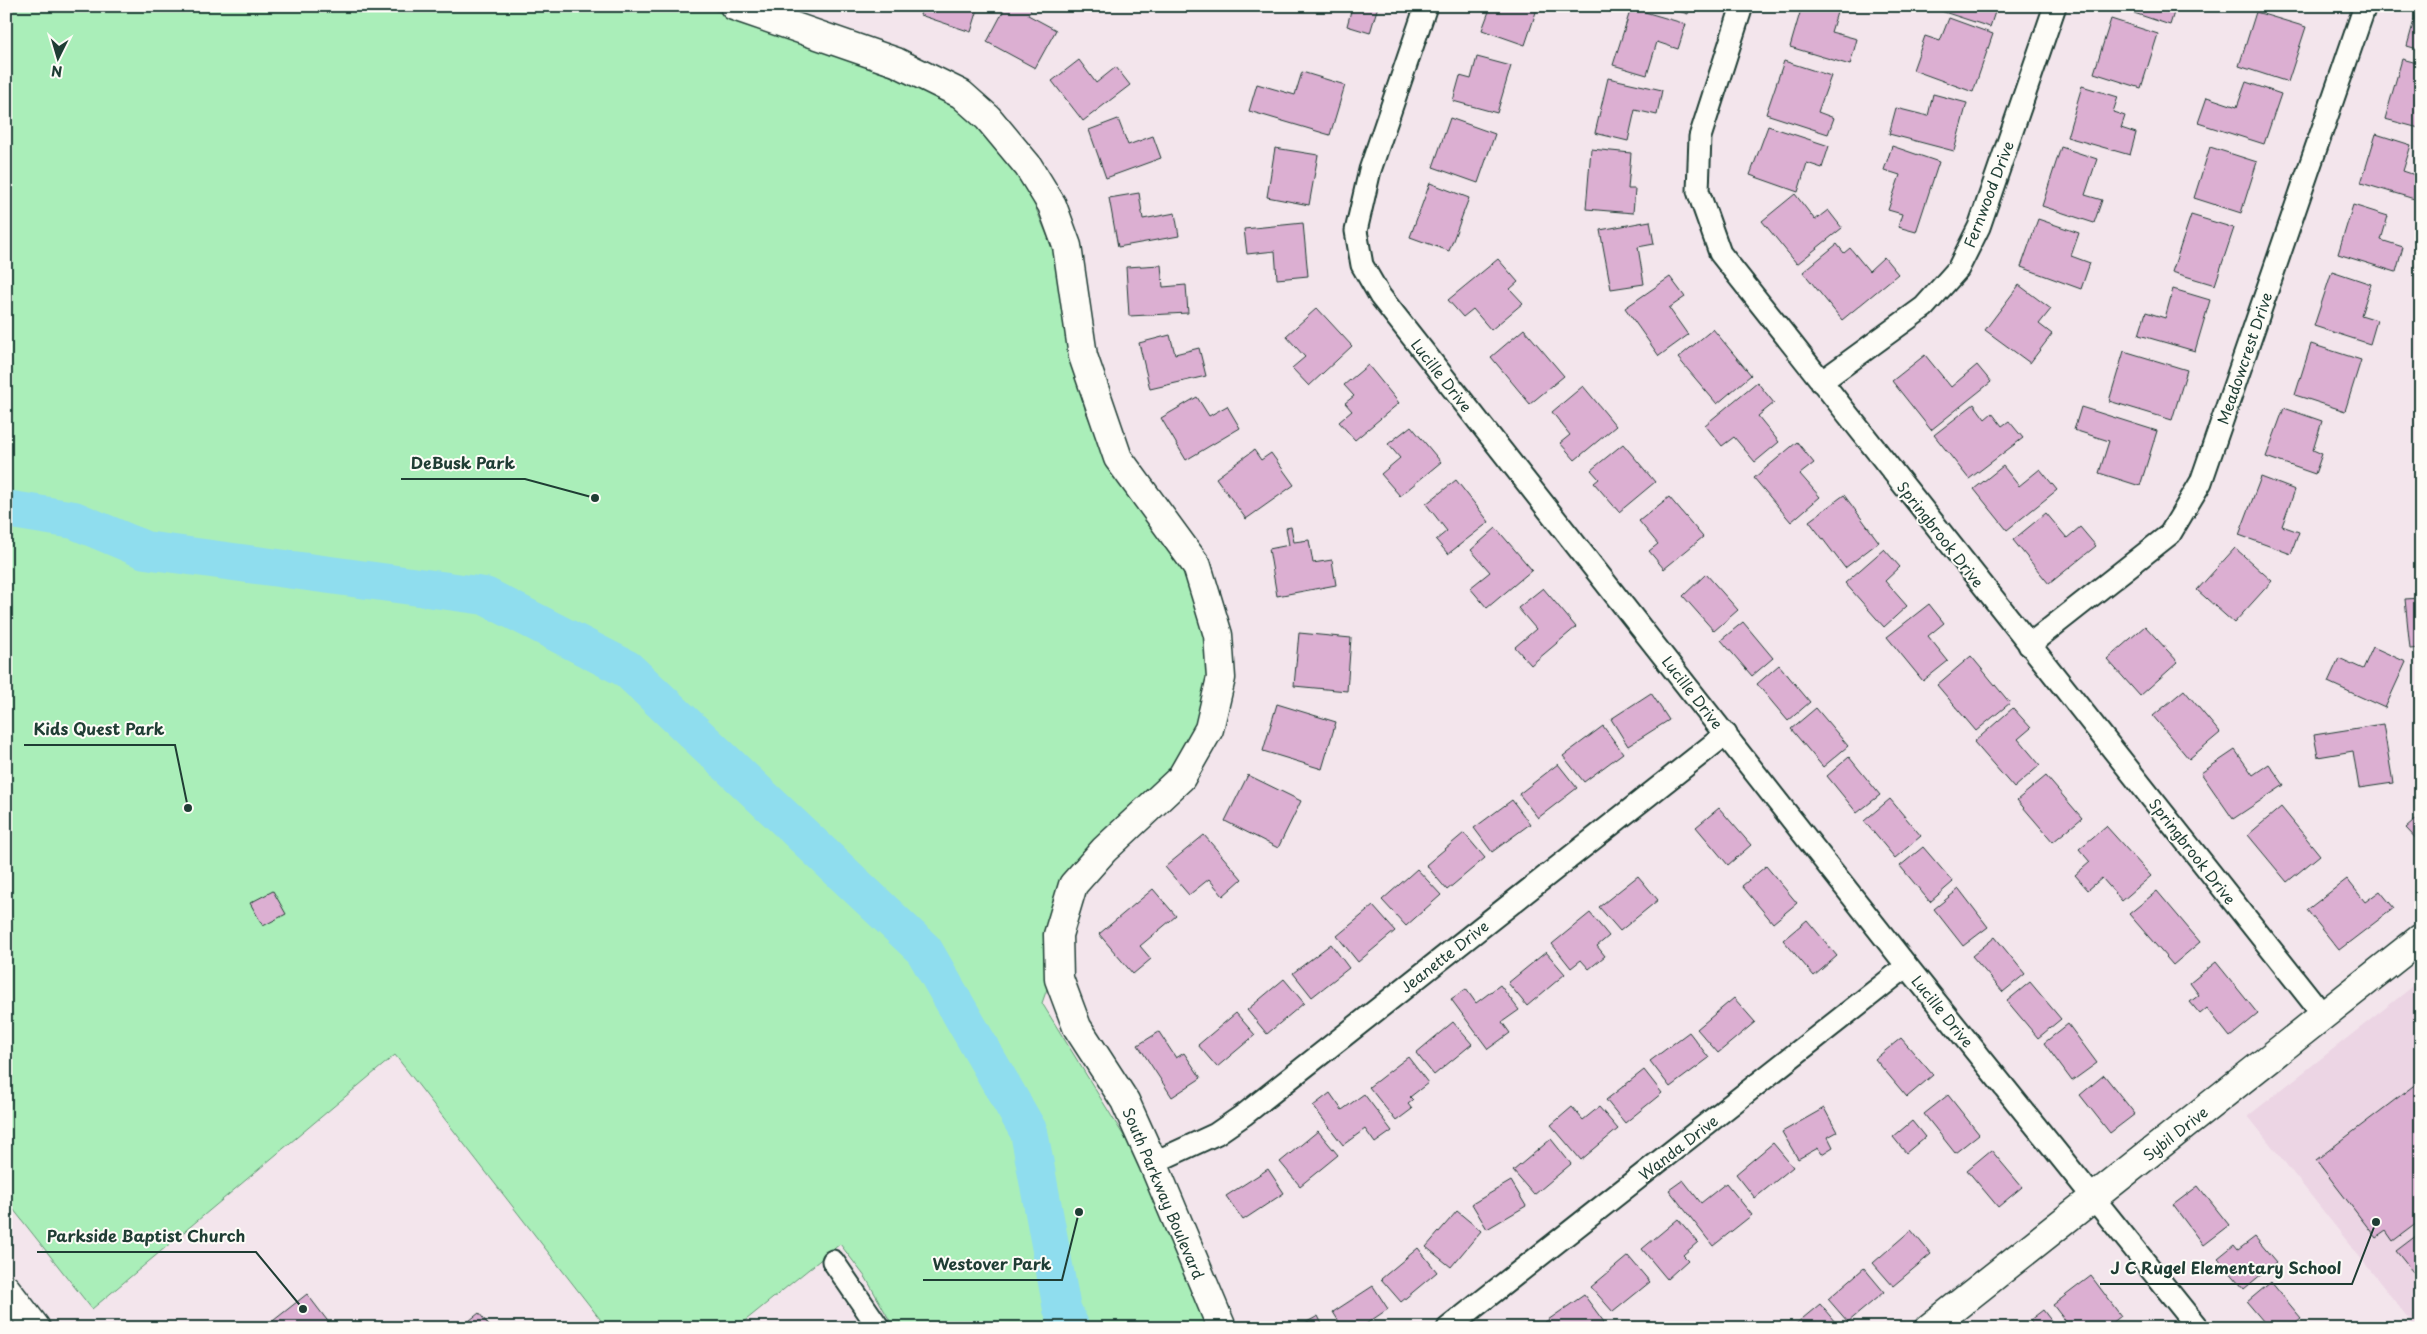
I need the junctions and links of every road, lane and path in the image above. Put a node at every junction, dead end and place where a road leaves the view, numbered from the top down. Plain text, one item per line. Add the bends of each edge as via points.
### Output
1 (734, 6) edge
2 (1426, 6) edge
3 (1742, 6) edge
4 (2056, 6) edge
5 (2366, 6) edge
6 (1821, 382) junction
7 (2029, 645) junction
8 (1726, 734) junction
9 (2421, 938) edge
10 (1907, 966) junction
11 (2323, 1015) junction
12 (1153, 1163) junction
13 (2093, 1198) junction
14 (833, 1261) dead end
15 (6, 1289) edge
16 (36, 1328) edge
17 (879, 1328) edge
18 (1222, 1328) edge
19 (1448, 1328) edge
20 (1929, 1328) edge
21 (2198, 1328) edge

1 - 12 street, South Parkway Boulevard via 896,62 961,94 988,118 1017,152 1052,205 1067,246 1083,356 1118,458 1197,566 1218,635 1221,678 1209,729 1181,778 1104,850 1073,885 1058,935 1059,979 1077,1027 1124,1101
2 - 8 street, Lucille Drive via 1370,170 1356,231 1362,265 1380,296
3 - 6 street, Springbrook Drive via 1700,137 1698,191 1720,253
4 - 6 street, Fernwood Drive via 1979,227 1958,269 1924,307
5 - 7 street, Meadowcrest Drive via 2201,482 2170,534
6 - 7 street, Springbrook Drive
7 - 11 street, Springbrook Drive
8 - 10 street, Lucille Drive
8 - 12 street, Jeanette Drive via 1245,1114 1216,1134
9 - 11 street, Sybil Drive
10 - 13 street, Lucille Drive
10 - 19 street, Wanda Drive
11 - 13 street, Sybil Drive
12 - 18 street, South Parkway Boulevard
13 - 20 street, Sybil Drive
13 - 21 street, Lucille Drive
14 - 17 street
15 - 16 street

